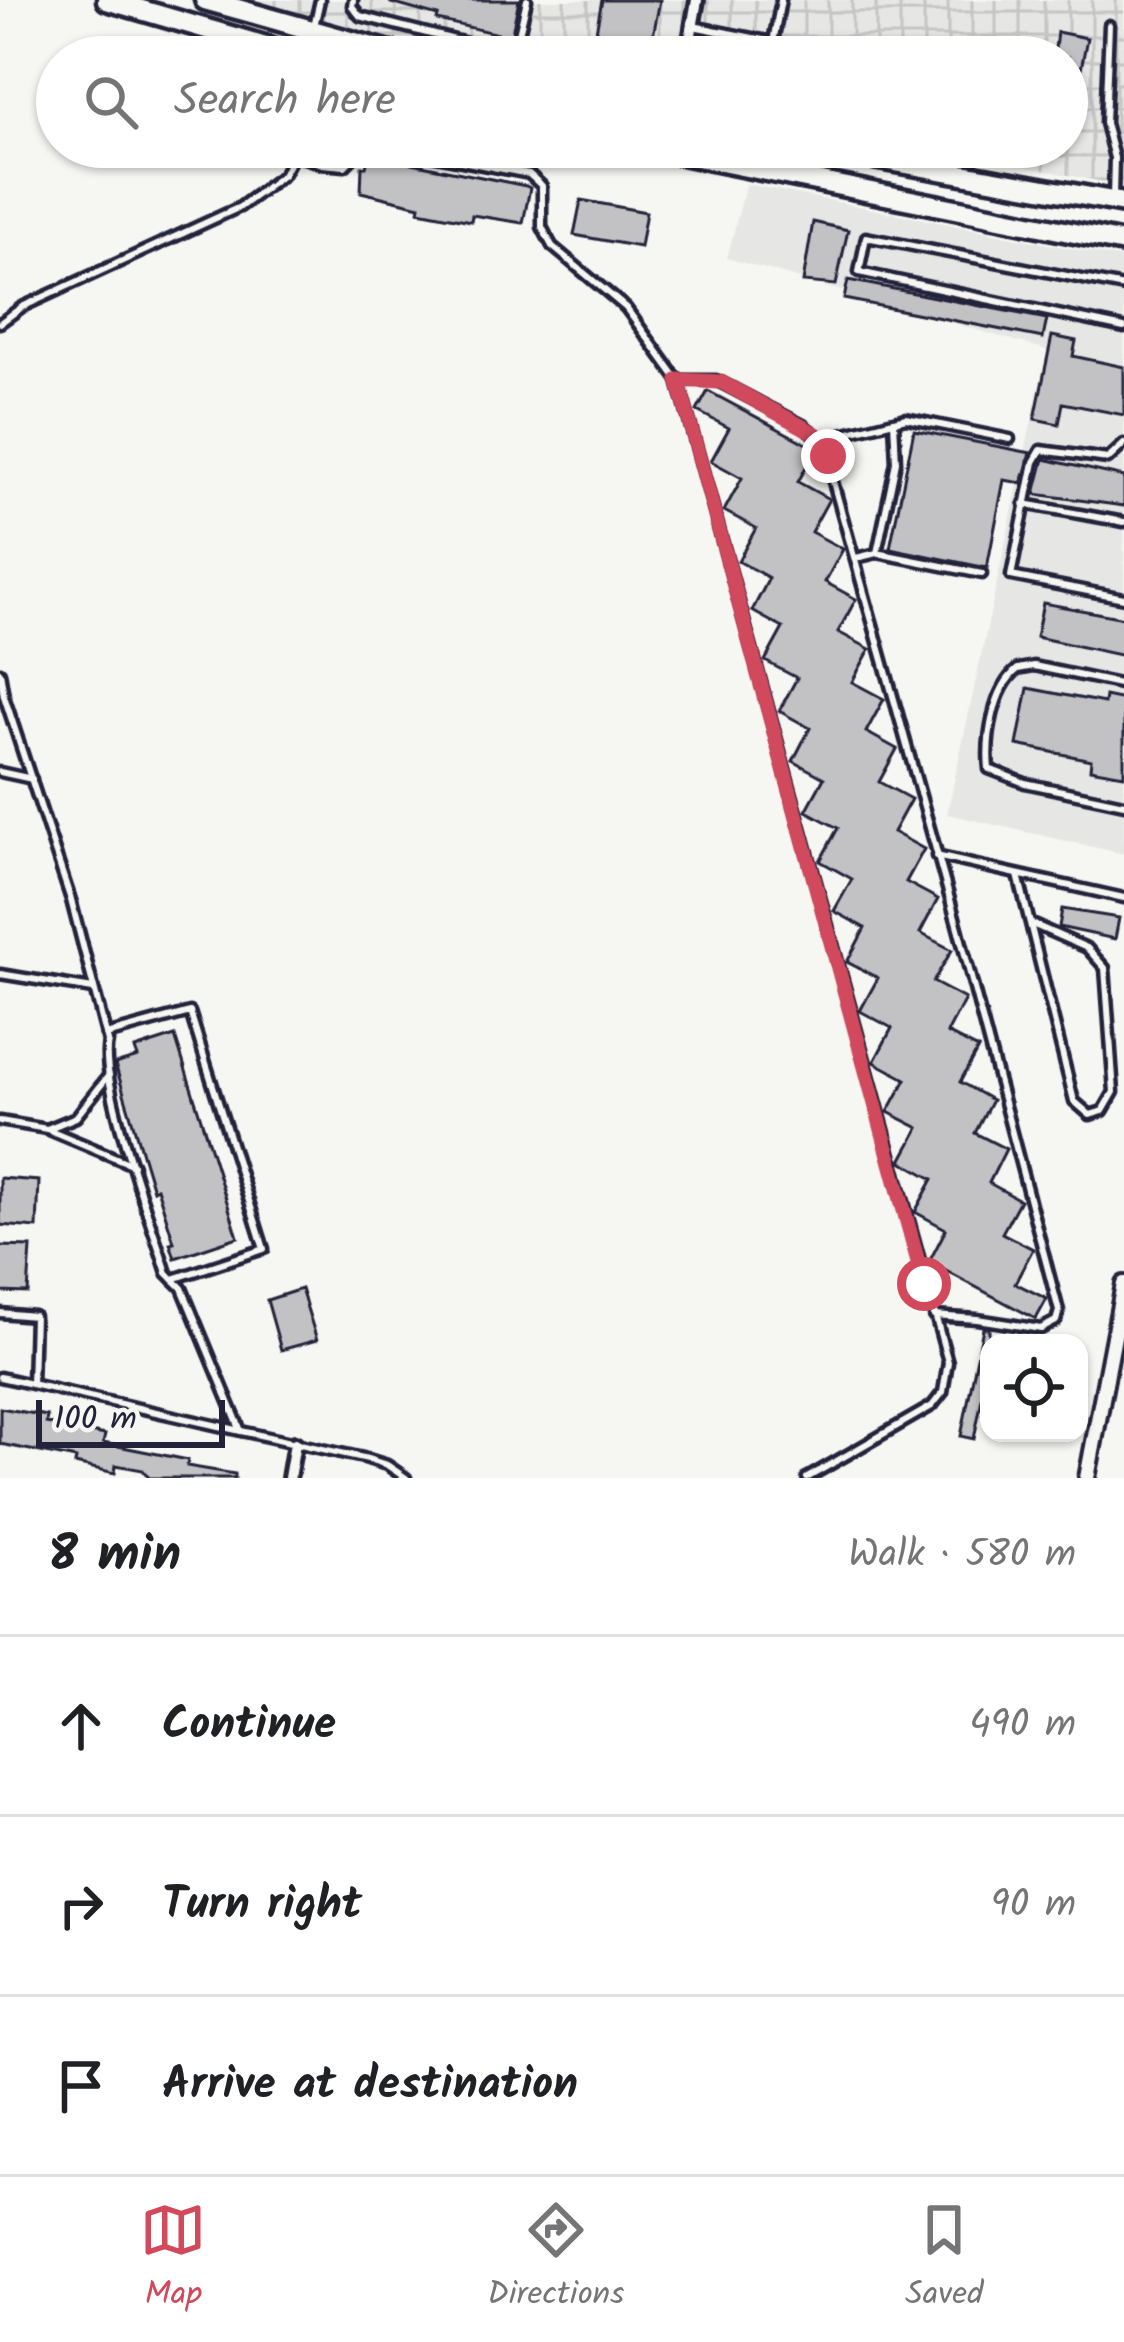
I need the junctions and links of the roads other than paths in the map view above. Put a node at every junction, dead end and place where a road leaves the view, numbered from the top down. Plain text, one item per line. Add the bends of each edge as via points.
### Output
1 (107, 0) edge
2 (206, 0) edge
3 (238, 0) edge
4 (320, 0) edge
5 (352, 0) edge
6 (527, 0) edge
7 (698, 0) edge
8 (781, 0) edge
9 (1109, 25) dead end
10 (693, 26) junction
11 (321, 32) junction
12 (231, 36) edge
13 (321, 36) edge
14 (335, 36) edge
15 (439, 36) edge
16 (518, 36) edge
17 (691, 36) edge
18 (743, 36) edge
19 (774, 36) edge
20 (285, 168) edge
21 (498, 168) edge
22 (758, 168) edge
23 (929, 168) edge
24 (1118, 202) edge
25 (1124, 243) edge
26 (1124, 287) edge
27 (0, 323) edge
28 (1124, 328) edge
29 (678, 380) junction
30 (894, 421) junction
31 (821, 439) junction
32 (1010, 439) dead end
33 (1124, 444) edge
34 (1024, 504) junction
35 (1124, 522) edge
36 (877, 554) junction
37 (856, 558) junction
38 (982, 574) dead end
39 (1124, 598) edge
40 (0, 672) edge
41 (1124, 685) edge
42 (2, 696) edge
43 (0, 772) edge
44 (32, 779) junction
45 (1124, 804) edge
46 (936, 856) junction
47 (1018, 875) junction
48 (1124, 898) edge
49 (1030, 923) junction
50 (0, 974) edge
51 (92, 989) junction
52 (106, 1035) junction
53 (109, 1075) junction
54 (0, 1120) edge
55 (46, 1129) junction
56 (133, 1165) junction
57 (173, 1279) junction
58 (1124, 1284) edge
59 (0, 1313) edge
60 (934, 1316) junction
61 (0, 1376) edge
62 (32, 1384) junction
63 (241, 1431) junction
64 (295, 1443) junction
65 (810, 1477) edge
66 (289, 1478) edge
67 (406, 1478) edge
68 (1087, 1478) edge

1 - 12 main road
2 - 11 main road
3 - 11 main road
4 - 11 lane
5 - 15 lane via 360,16
6 - 16 lane
7 - 10 street
8 - 19 lane
9 - 24 lane via 1105,123
10 - 17 street
10 - 18 lane
11 - 13 lane
11 - 14 main road
20 - 27 lane via 241,207
21 - 29 lane via 538,180 552,246 626,308
22 - 25 main road
23 - 24 main road
26 - 28 lane via 866,237 859,272
29 - 31 lane via 716,380
29 - 60 lane
30 - 31 lane
30 - 32 lane via 914,418
30 - 36 lane via 897,452
31 - 37 lane
33 - 34 lane via 1108,459 1041,450
34 - 35 lane
34 - 39 lane via 1011,576
36 - 37 lane
36 - 38 lane
37 - 46 lane
40 - 42 lane
41 - 45 lane via 1018,669 1001,690 987,749 988,769
42 - 44 lane
43 - 44 lane
44 - 51 lane
46 - 47 lane
46 - 60 lane via 1059,1311 1041,1330
47 - 48 lane
47 - 49 lane
49 - 49 lane via 1074,1101 1090,1115 1102,1111 1114,1093 1105,968 1087,948
50 - 51 lane
51 - 52 lane
52 - 53 lane
52 - 57 lane via 190,1012 264,1249
53 - 55 lane via 76,1117
53 - 56 lane
54 - 55 lane
55 - 56 lane
56 - 57 lane
57 - 63 lane
58 - 68 street
59 - 62 lane via 34,1316
60 - 65 lane via 948,1362 938,1400
61 - 62 lane
62 - 63 lane
63 - 64 lane
64 - 66 street
64 - 67 lane via 368,1459

